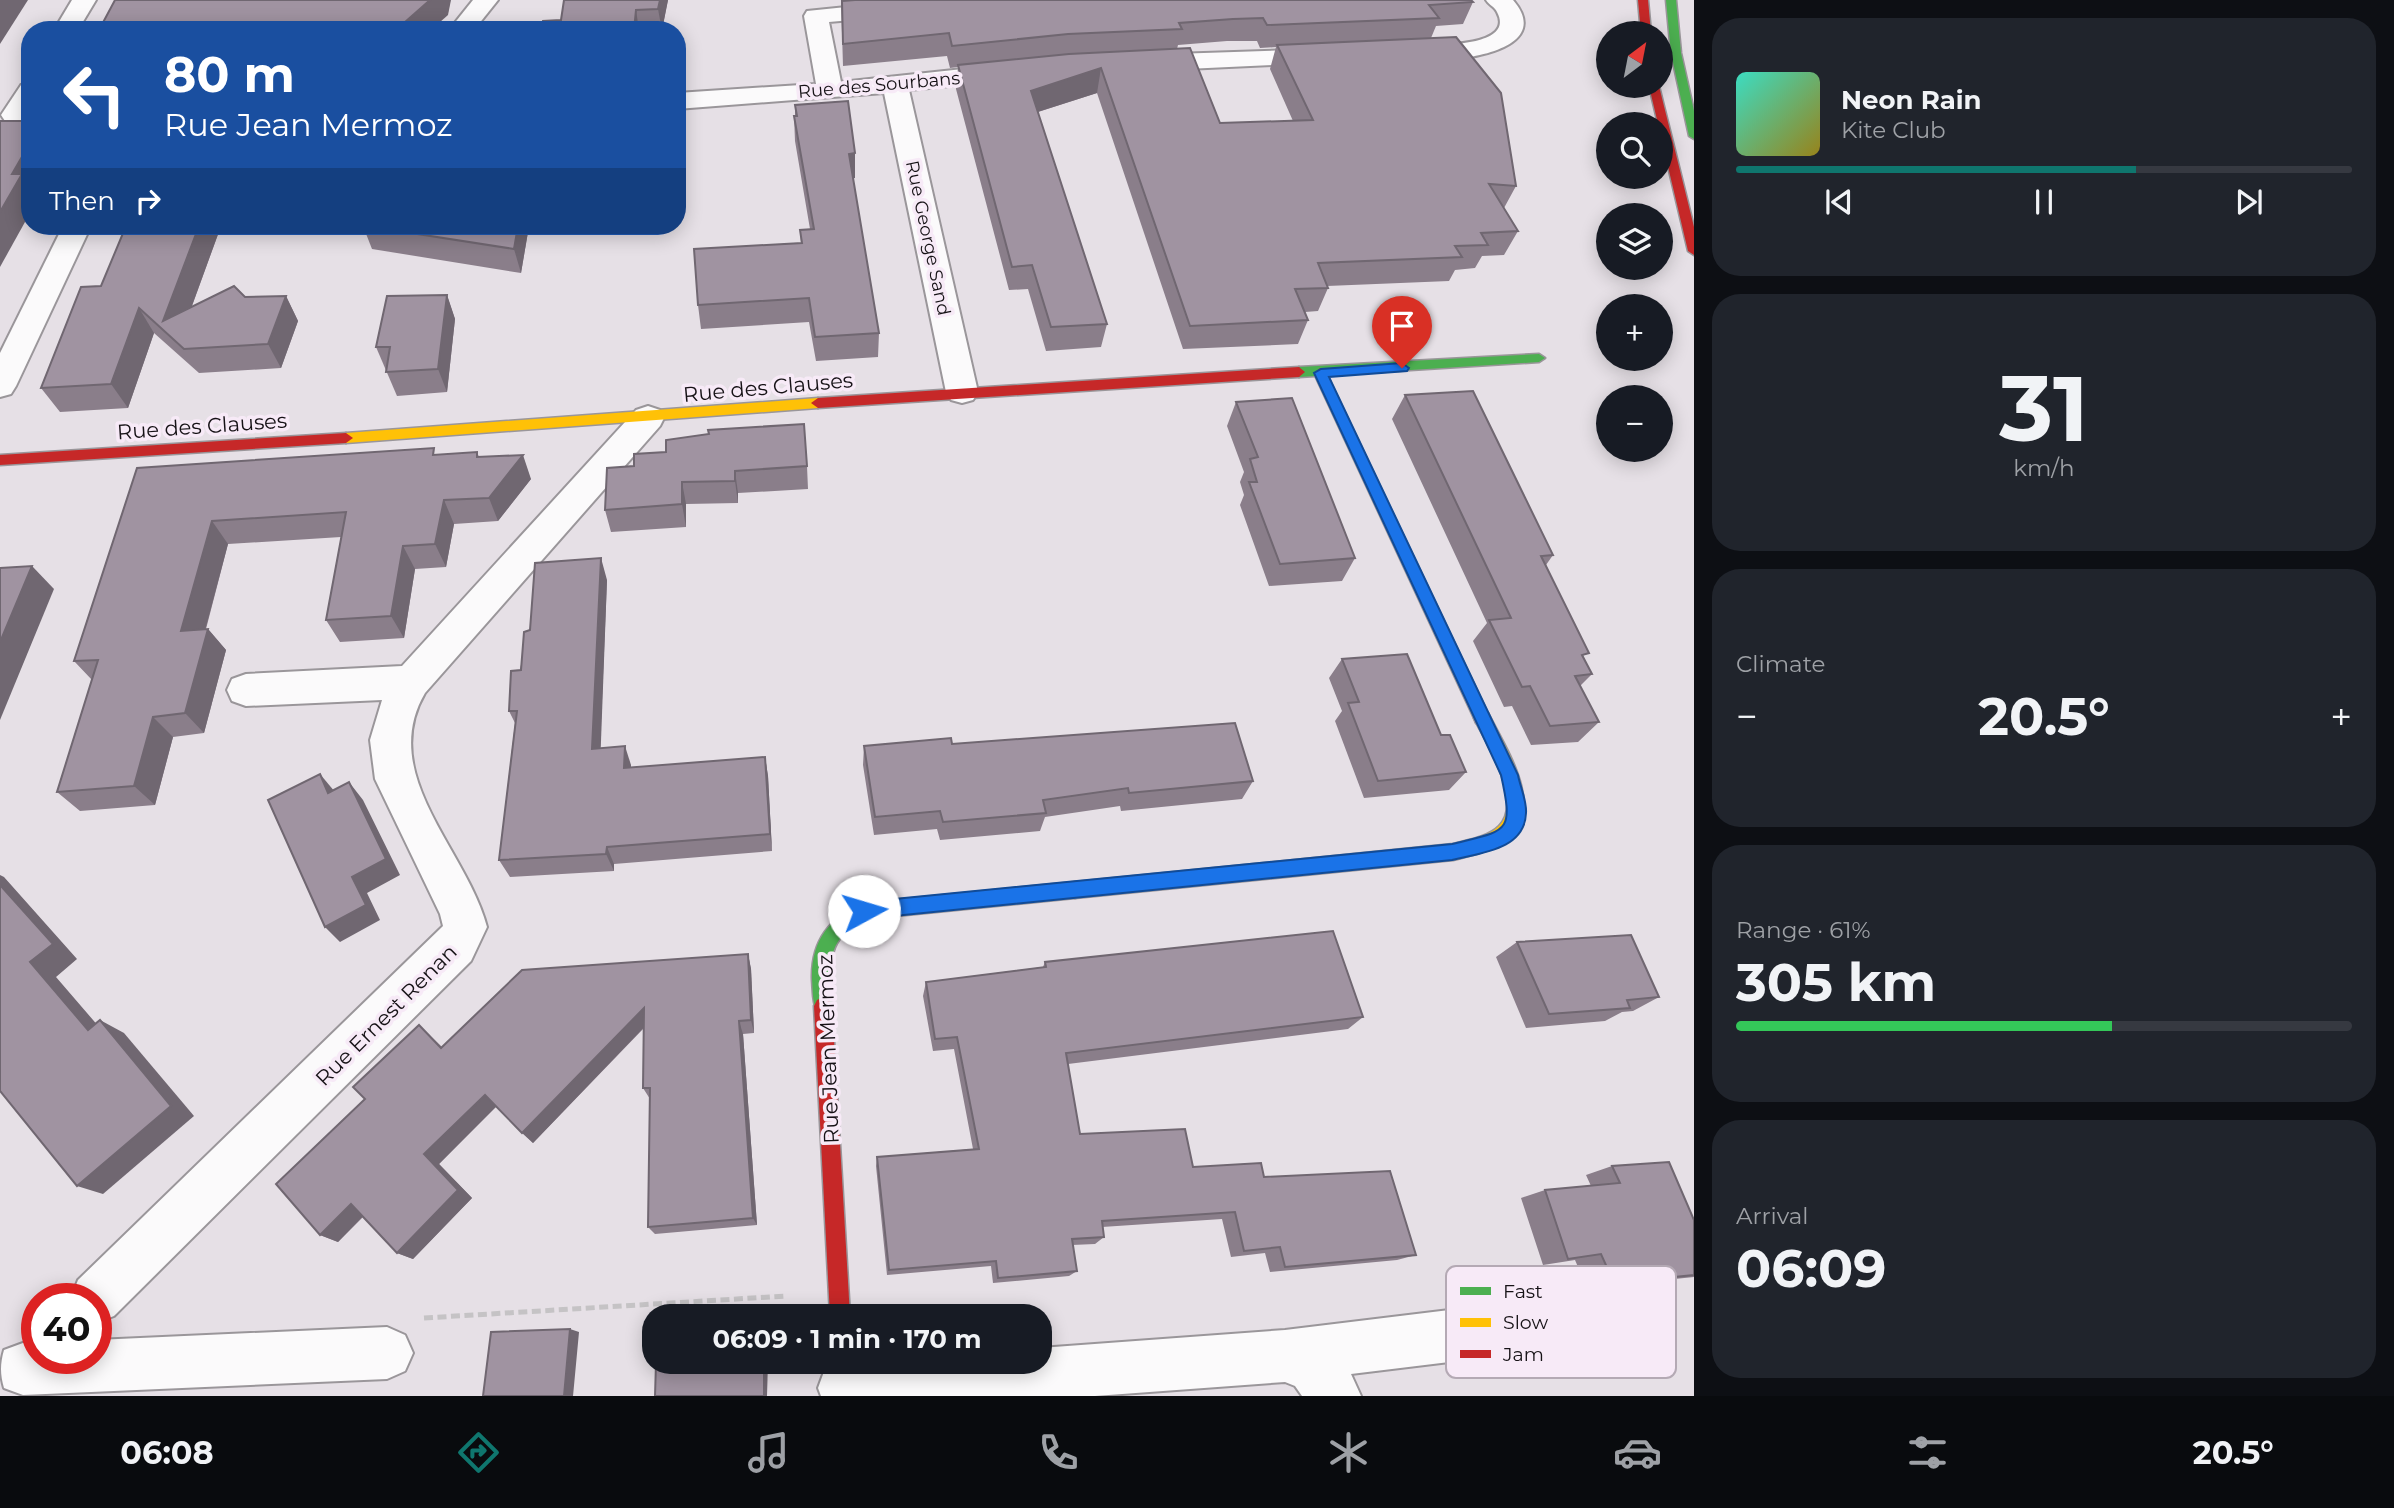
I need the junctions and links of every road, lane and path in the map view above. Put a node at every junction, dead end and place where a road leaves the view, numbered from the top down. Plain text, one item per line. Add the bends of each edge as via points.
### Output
1 (84, 0) edge
2 (486, 0) edge
3 (998, 0) edge
4 (1498, 0) edge
5 (1643, 0) edge
6 (1671, 0) edge
7 (815, 8) edge
8 (71, 21) edge
9 (468, 21) edge
10 (1645, 21) edge
11 (1383, 54) edge
12 (1343, 57) edge
13 (1124, 63) edge
14 (1039, 69) edge
15 (895, 85) junction
16 (830, 91) junction
17 (1656, 98) edge
18 (686, 100) edge
19 (1694, 136) edge
20 (74, 235) edge
21 (1694, 251) edge
22 (1539, 358) dead end
23 (1321, 373) junction
24 (0, 386) edge
25 (962, 392) junction
26 (648, 418) junction
27 (0, 460) edge
28 (412, 682) junction
29 (246, 690) dead end
30 (112, 1283) edge
31 (839, 1293) junction
32 (839, 1304) edge
33 (1446, 1336) edge
34 (387, 1353) joint
35 (1285, 1356) junction
36 (20, 1372) edge
37 (844, 1382) edge
38 (1335, 1396) edge

1 - 8 street
2 - 9 street
3 - 7 street
4 - 11 street via 1511,18 1510,30 1499,43 1477,49
5 - 10 street
6 - 19 street via 1676,53
7 - 16 street
12 - 13 street
14 - 15 street, Rue des Sourbans
15 - 16 street, Rue des Sourbans
15 - 25 street, Rue George Sand
16 - 18 street, Rue des Sourbans
17 - 21 street
20 - 24 street
22 - 23 street, Rue des Clauses
23 - 25 street, Rue des Clauses
23 - 31 street, Rue Jean Mermoz via 1509,775 1518,813 1513,828 1501,840 1452,852 864,911 846,918 826,939 820,958
25 - 26 street, Rue des Clauses
26 - 27 street, Rue des Clauses
26 - 28 street, Rue Ernest Renan
28 - 29 street
28 - 30 street, Rue Ernest Renan via 397,706 388,756 461,911 463,935 448,958
31 - 32 street, Rue Jean Mermoz
31 - 34 path via 415,1318
33 - 35 street
34 - 36 street
35 - 37 street
35 - 38 street via 1313,1367

